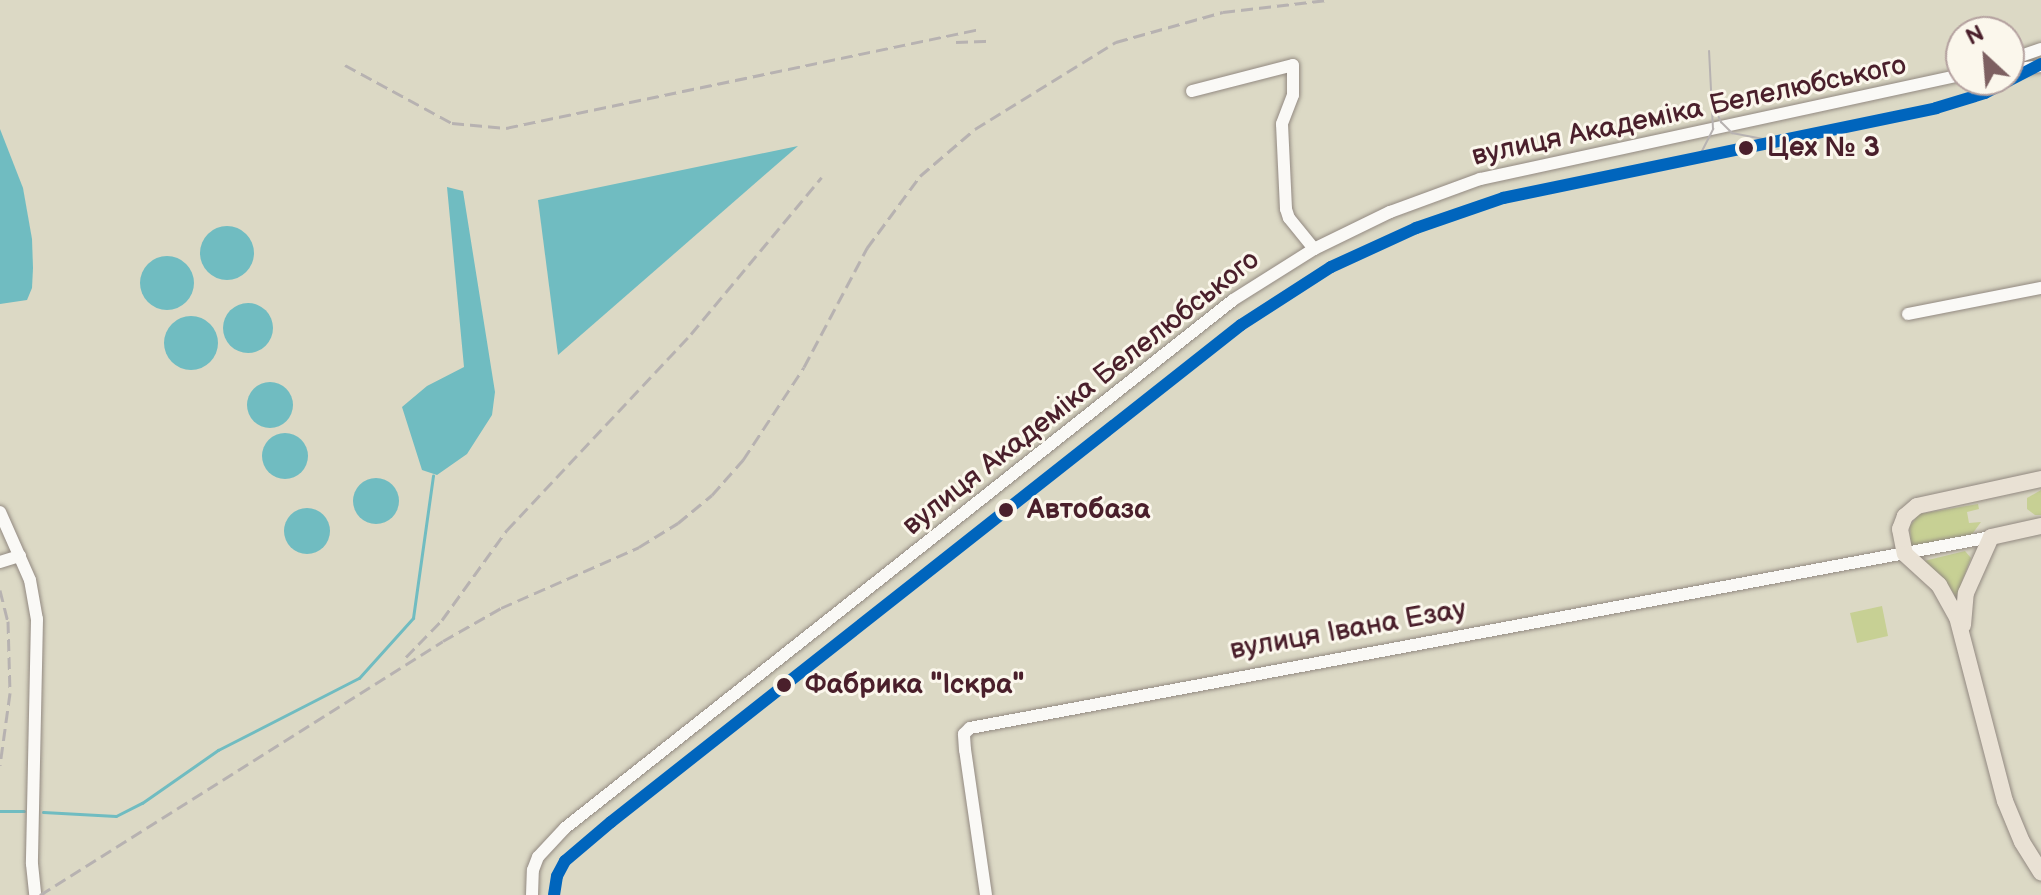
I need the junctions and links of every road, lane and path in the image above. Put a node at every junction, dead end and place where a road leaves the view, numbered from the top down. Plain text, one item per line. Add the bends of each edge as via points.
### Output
1 (1945, 78) edge
2 (1192, 91) dead end
3 (1314, 249) junction
4 (2041, 288) edge
5 (1908, 314) dead end
6 (2041, 479) edge
7 (0, 512) edge
8 (2041, 526) edge
9 (1991, 537) junction
10 (1905, 554) junction
11 (20, 556) junction
12 (0, 562) edge
13 (1964, 635) junction
14 (32, 864) junction
15 (2041, 873) edge
16 (24, 895) edge
17 (35, 895) edge
18 (532, 895) edge
19 (986, 895) edge

1 - 3 street, вулиця Академіка Белелюбського via 1480,179 1390,212
2 - 3 street via 1293,65 1293,95 1282,124 1286,209
3 - 18 street, вулиця Академіка Белелюбського via 1185,337 565,828 538,857
4 - 5 street
6 - 10 main road via 1917,506 1902,523
7 - 11 street
8 - 9 main road, вулиця Івана Езау
9 - 10 street, вулиця Івана Езау
9 - 13 main road via 1966,593
10 - 13 main road via 1939,585
10 - 19 street, вулиця Івана Езау via 970,728 964,734 965,750
11 - 12 street
11 - 14 street via 37,619
13 - 15 main road via 2005,801
14 - 16 street
14 - 17 street

